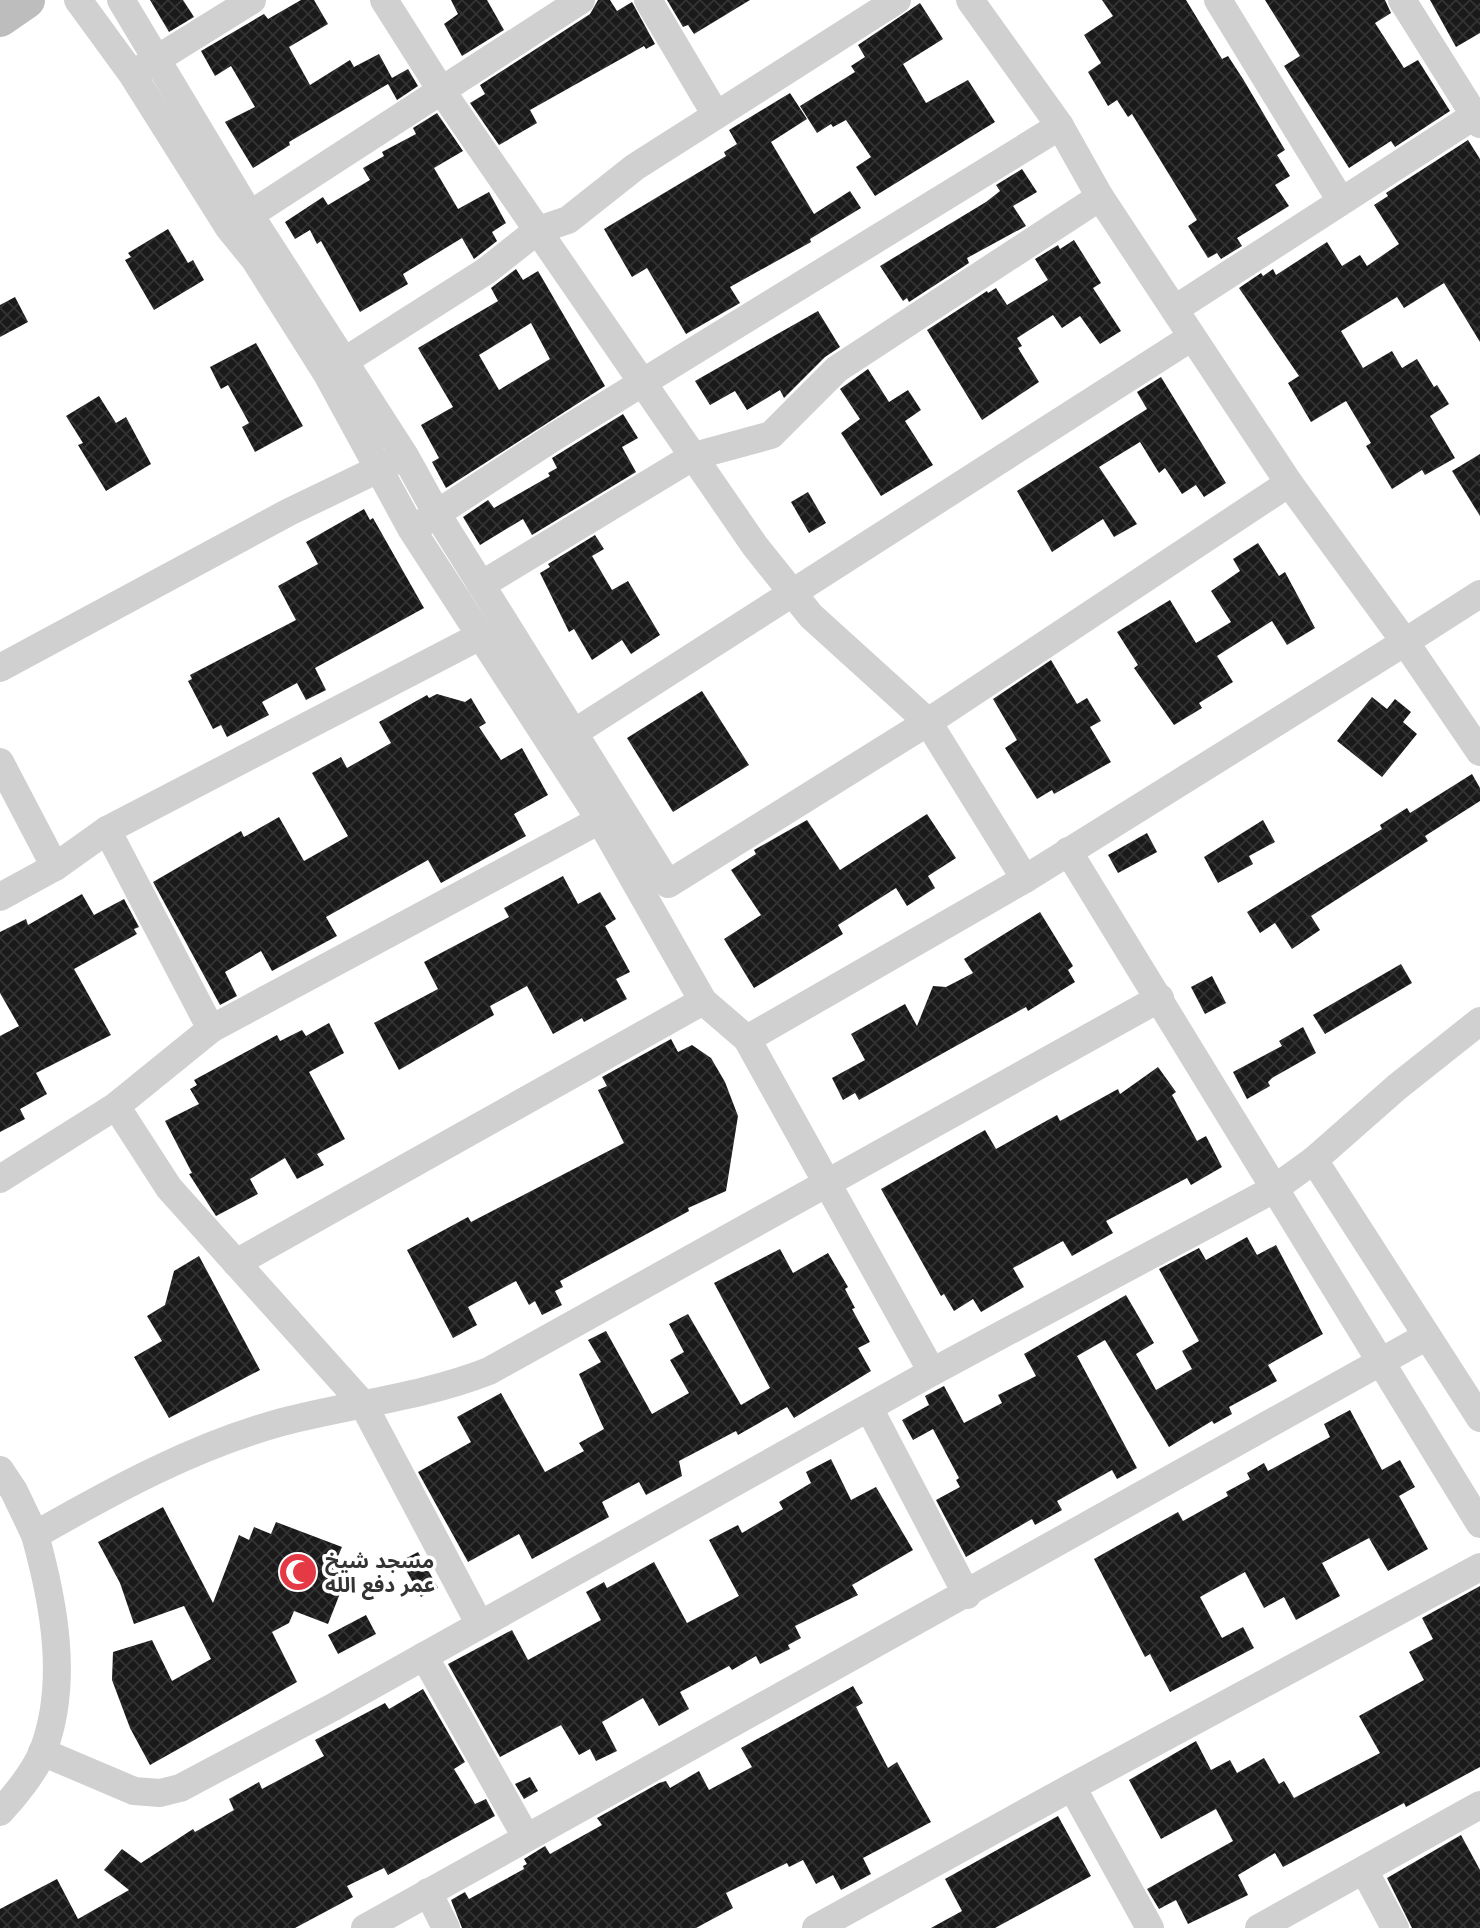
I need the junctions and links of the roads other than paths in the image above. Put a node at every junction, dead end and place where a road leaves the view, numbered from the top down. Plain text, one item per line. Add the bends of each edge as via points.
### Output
1 (26, 0) edge
2 (78, 0) edge
3 (121, 0) edge
4 (252, 0) edge
5 (384, 0) edge
6 (581, 0) edge
7 (648, 0) edge
8 (897, 0) edge
9 (970, 0) edge
10 (1217, 0) edge
11 (1402, 0) edge
12 (0, 18) edge
13 (144, 67) junction
14 (441, 90) junction
15 (716, 115) junction
16 (1478, 117) edge
17 (1060, 126) junction
18 (1100, 197) junction
19 (1341, 201) junction
20 (240, 221) junction
21 (538, 230) junction
22 (1175, 309) junction
23 (1192, 337) junction
24 (343, 362) junction
25 (641, 383) junction
26 (405, 456) junction
27 (694, 456) junction
28 (381, 470) junction
29 (1289, 483) junction
30 (436, 514) junction
31 (412, 530) junction
32 (481, 586) junction
33 (791, 593) junction
34 (1480, 594) edge
35 (482, 635) junction
36 (1405, 642) junction
37 (0, 668) edge
38 (928, 722) junction
39 (572, 734) junction
40 (1480, 752) edge
41 (0, 762) edge
42 (600, 820) junction
43 (107, 830) junction
44 (1068, 851) junction
45 (55, 867) junction
46 (1025, 879) junction
47 (0, 897) edge
48 (1160, 998) junction
49 (703, 1001) junction
50 (1480, 1021) edge
51 (211, 1029) junction
52 (747, 1039) junction
53 (117, 1106) junction
54 (1314, 1160) junction
55 (0, 1179) edge
56 (827, 1184) junction
57 (1274, 1189) junction
58 (236, 1263) junction
59 (1427, 1336) junction
60 (1380, 1364) junction
61 (932, 1371) junction
62 (363, 1404) junction
63 (869, 1408) junction
64 (1480, 1418) edge
65 (0, 1470) edge
66 (1480, 1524) edge
67 (35, 1535) junction
68 (1480, 1566) edge
69 (967, 1595) junction
70 (480, 1625) junction
71 (424, 1656) junction
72 (42, 1752) junction
73 (1072, 1787) junction
74 (1480, 1805) edge
75 (0, 1812) edge
76 (526, 1837) junction
77 (1364, 1870) junction
78 (428, 1892) junction
79 (365, 1928) edge
80 (446, 1928) edge
81 (816, 1928) edge
82 (1150, 1928) edge
83 (1259, 1928) edge
84 (1395, 1928) edge

1 - 12 street
2 - 13 street
3 - 13 street
4 - 13 street
5 - 14 street
6 - 14 street
7 - 15 street
8 - 15 street
9 - 17 street
10 - 19 street
11 - 16 street
13 - 20 street
14 - 20 street
14 - 21 street
15 - 21 street via 635,167 568,220
16 - 19 street
17 - 18 street
17 - 25 street
18 - 22 street
18 - 27 street via 837,369 771,435
19 - 22 street
20 - 24 street
20 - 28 street via 255,260
21 - 24 street via 486,271
21 - 25 street
22 - 23 street
23 - 29 street
23 - 33 street
24 - 26 street
25 - 27 street
25 - 30 street
26 - 28 street
26 - 30 street
27 - 32 street
27 - 33 street
28 - 31 street
28 - 37 street via 289,512
29 - 36 street
29 - 38 street
30 - 31 street
30 - 32 street
31 - 35 street
32 - 39 street
33 - 38 street
33 - 39 street
34 - 36 street
35 - 42 street
35 - 43 street
36 - 40 street
36 - 44 street
38 - 39 street via 671,884
38 - 46 street
41 - 45 street
42 - 49 street
42 - 51 street
43 - 45 street
43 - 51 street
44 - 46 street
44 - 48 street
45 - 47 street
46 - 52 street
48 - 56 street
48 - 57 street
49 - 52 street
49 - 58 street
50 - 54 street
51 - 53 street
52 - 56 street
53 - 55 street
53 - 58 street via 169,1188
54 - 57 street
54 - 59 street
56 - 61 street
56 - 62 street via 489,1371 453,1385
57 - 60 street
57 - 61 street
58 - 62 street
59 - 60 street
59 - 64 street
60 - 66 street
60 - 69 street
61 - 63 street
62 - 67 street via 217,1442
62 - 70 street
63 - 69 street
63 - 70 street
65 - 67 street
67 - 72 street via 52,1595 57,1651
68 - 73 street
69 - 76 street
70 - 71 street
71 - 72 street via 180,1788 160,1793 134,1791
71 - 76 street
72 - 75 street
73 - 81 street
73 - 82 street
74 - 77 street
76 - 78 street
77 - 83 street
77 - 84 street
78 - 79 street
78 - 80 street

